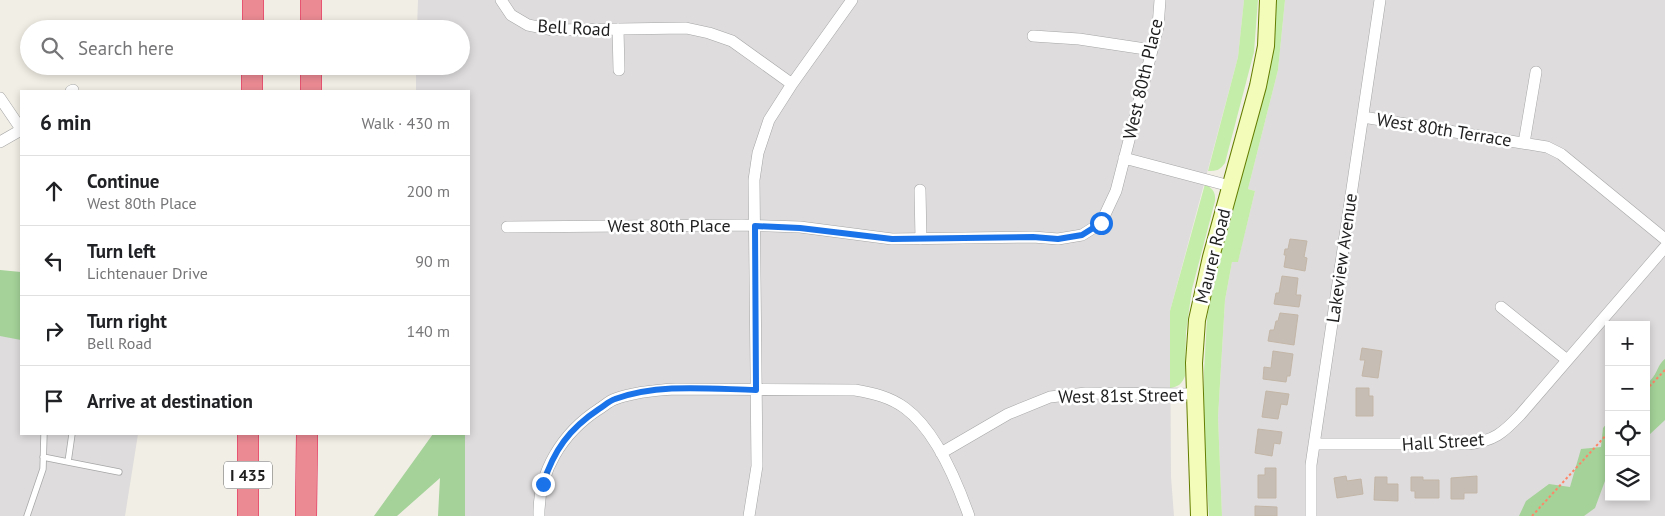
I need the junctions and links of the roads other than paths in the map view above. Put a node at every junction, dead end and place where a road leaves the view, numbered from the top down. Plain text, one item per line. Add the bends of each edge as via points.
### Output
1 (253, 0) edge
2 (312, 0) edge
3 (500, 0) edge
4 (852, 0) edge
5 (1160, 0) edge
6 (1268, 0) edge
7 (1380, 0) edge
8 (252, 20) edge
9 (311, 20) edge
10 (618, 29) junction
11 (1033, 36) dead end
12 (1152, 50) junction
13 (619, 70) dead end
14 (1536, 72) dead end
15 (252, 75) edge
16 (311, 75) edge
17 (792, 84) junction
18 (252, 90) edge
19 (310, 90) edge
20 (0, 98) edge
21 (1363, 117) junction
22 (20, 128) edge
23 (20, 131) edge
24 (0, 142) edge
25 (1524, 143) junction
26 (1124, 158) junction
27 (1230, 186) junction
28 (920, 190) dead end
29 (755, 226) junction
30 (507, 227) dead end
31 (1665, 238) edge
32 (921, 239) junction
33 (1665, 247) edge
34 (1501, 307) dead end
35 (1566, 360) junction
36 (756, 390) junction
37 (1195, 394) junction
38 (44, 435) edge
39 (72, 435) edge
40 (248, 435) edge
41 (307, 435) edge
42 (1314, 444) junction
43 (941, 453) junction
44 (43, 457) junction
45 (68, 462) junction
46 (119, 472) dead end
47 (27, 516) edge
48 (248, 516) edge
49 (306, 516) edge
50 (539, 516) edge
51 (749, 516) edge
52 (969, 516) edge
53 (1199, 516) edge
54 (1311, 516) edge

1 - 8 highway
2 - 9 highway
3 - 10 street, Bell Road via 510,15 528,25 553,30
4 - 17 street
5 - 12 street, West 80th Place
6 - 27 street, Maurer Road via 1266,46 1258,86
7 - 21 street, Lakeview Avenue
10 - 13 street, Bell Road
10 - 17 street via 686,28 710,33 732,41
11 - 12 street
12 - 26 street, West 80th Place
14 - 25 street, West 80th Terrace
15 - 18 highway
16 - 19 highway
17 - 29 street via 769,120 758,153 754,180
20 - 22 street
21 - 25 street, West 80th Terrace
21 - 42 street, Lakeview Avenue
23 - 24 street
25 - 31 street, West 80th Terrace via 1547,146 1561,154
26 - 27 street, West 80th Place
26 - 32 street, West 80th Place via 1116,191 1101,223 1082,235 1058,239
27 - 37 street, Maurer Road via 1200,302 1195,345
28 - 32 street
29 - 30 street, West 80th Place
29 - 32 street, West 80th Place
29 - 36 street
33 - 35 street, Hall Street
34 - 35 street
35 - 42 street, Hall Street via 1508,428 1485,442
36 - 43 street via 855,390 882,396 907,409 925,428
36 - 50 street via 676,389 614,400 570,433 550,462
36 - 51 street via 757,466
37 - 43 street, West 81st Street via 1086,393 1050,397 1008,414
37 - 53 street, Maurer Road
38 - 44 lane
39 - 45 lane
40 - 48 highway, I 435
41 - 49 highway
42 - 54 street, Lakeview Avenue
43 - 52 street
44 - 45 lane
44 - 47 lane via 43,469
45 - 46 lane

